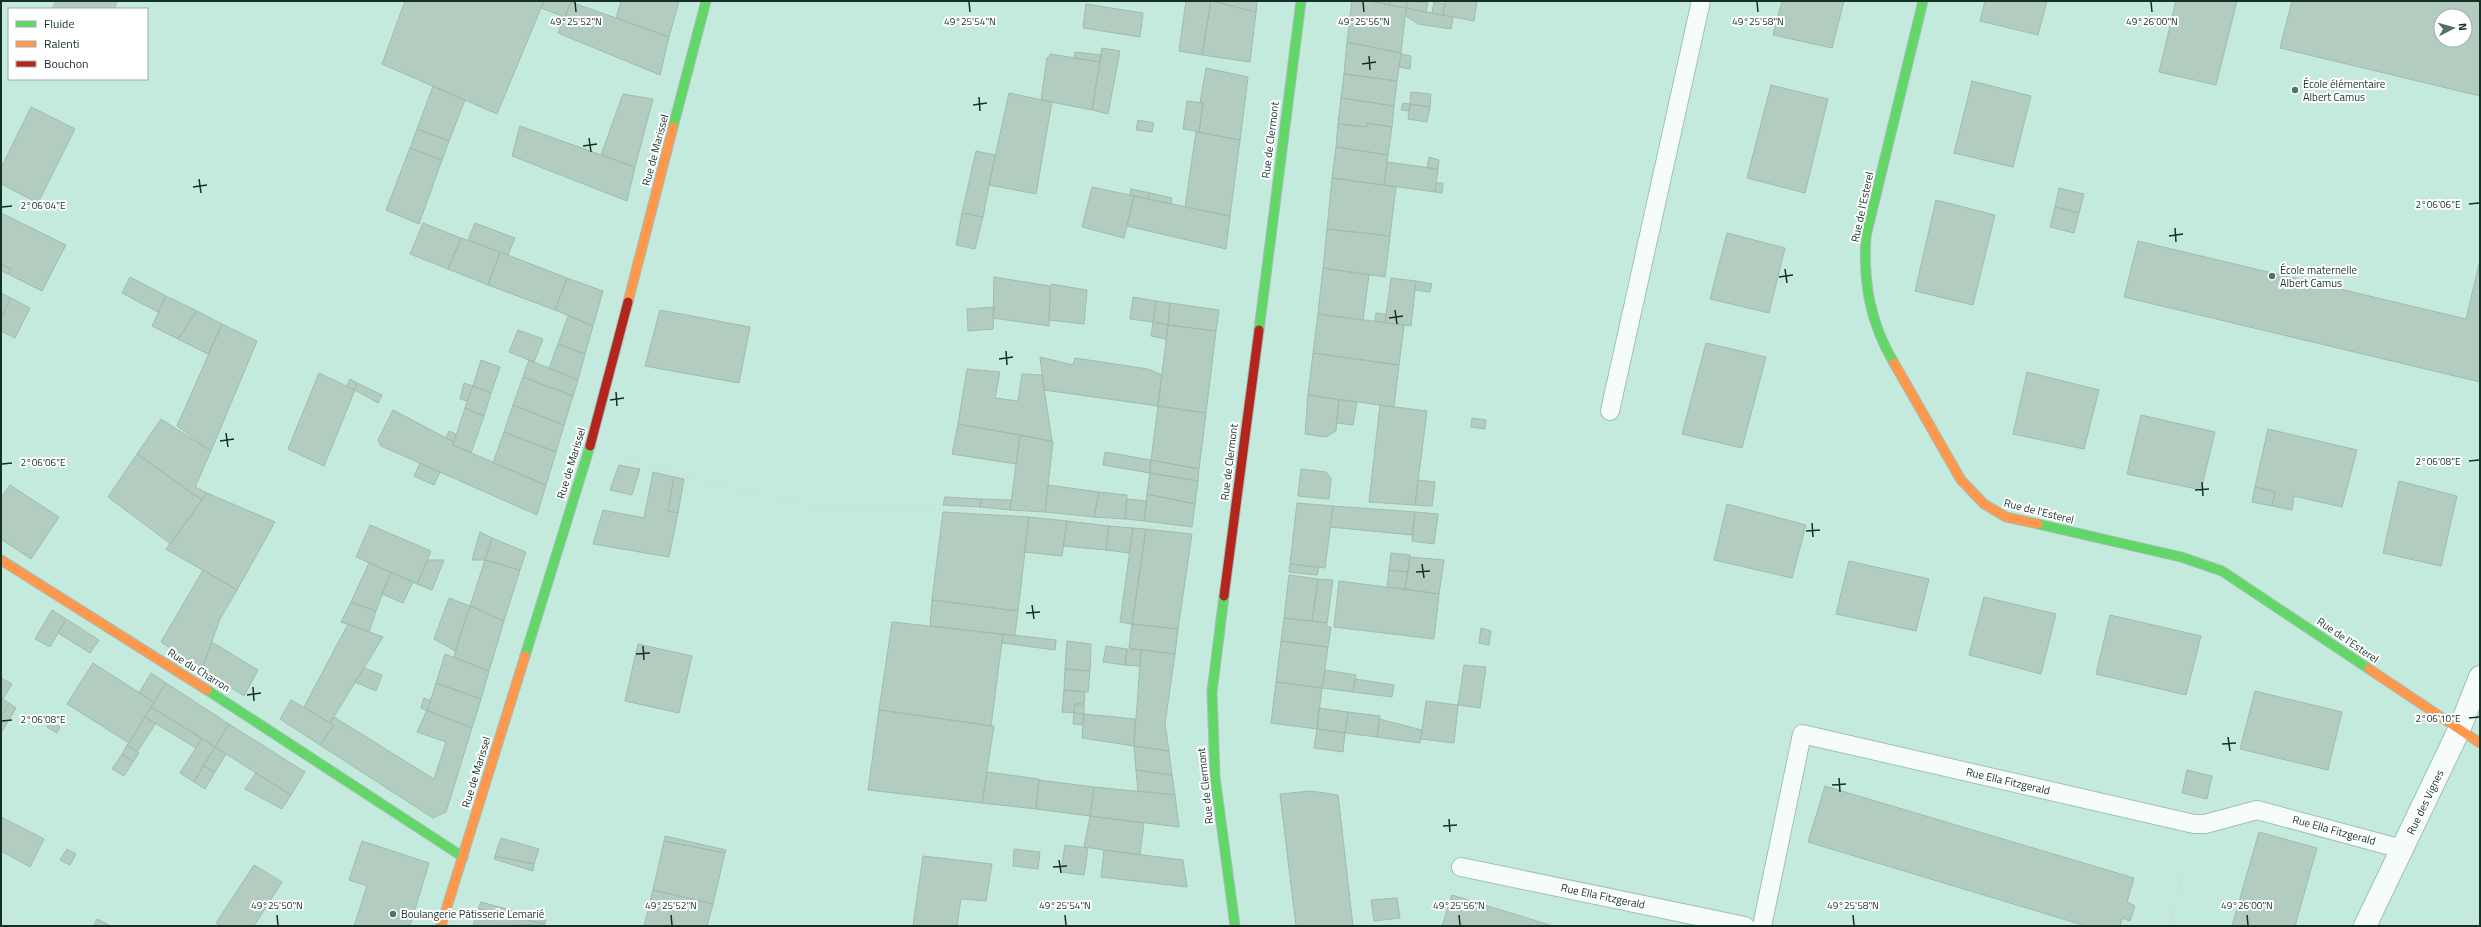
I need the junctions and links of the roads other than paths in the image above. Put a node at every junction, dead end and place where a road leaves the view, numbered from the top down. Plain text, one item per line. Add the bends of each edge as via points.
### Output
1 (706, 1) edge
2 (1301, 1) edge
3 (1701, 1) edge
4 (1923, 1) edge
5 (1610, 411) dead end
6 (1, 560) edge
7 (2480, 677) edge
8 (2459, 730) junction
9 (2480, 743) edge
10 (2402, 849) junction
11 (463, 857) junction
12 (1461, 867) dead end
13 (441, 926) edge
14 (1235, 926) edge
15 (1745, 926) edge
16 (1762, 926) edge
17 (2365, 926) edge

1 - 11 street, Rue de Marissel via 590,446
2 - 14 street, Rue de Clermont via 1212,692 1215,777
3 - 5 lane
4 - 8 street, Rue de l'Esterel via 1866,236 1864,266 1867,294 1887,352 1961,480 1984,504 2006,517 2181,557 2222,571
6 - 11 street, Rue du Charron via 256,720
7 - 8 street, Rue des Vignes
8 - 9 street, Rue de l'Esterel
8 - 10 street, Rue des Vignes
10 - 16 lane, Rue Ella Fitzgerald via 2257,810 2205,824 2194,824 1802,734
10 - 17 street, Rue des Vignes
11 - 13 street, Rue de Marissel
12 - 15 lane, Rue Ella Fitzgerald

